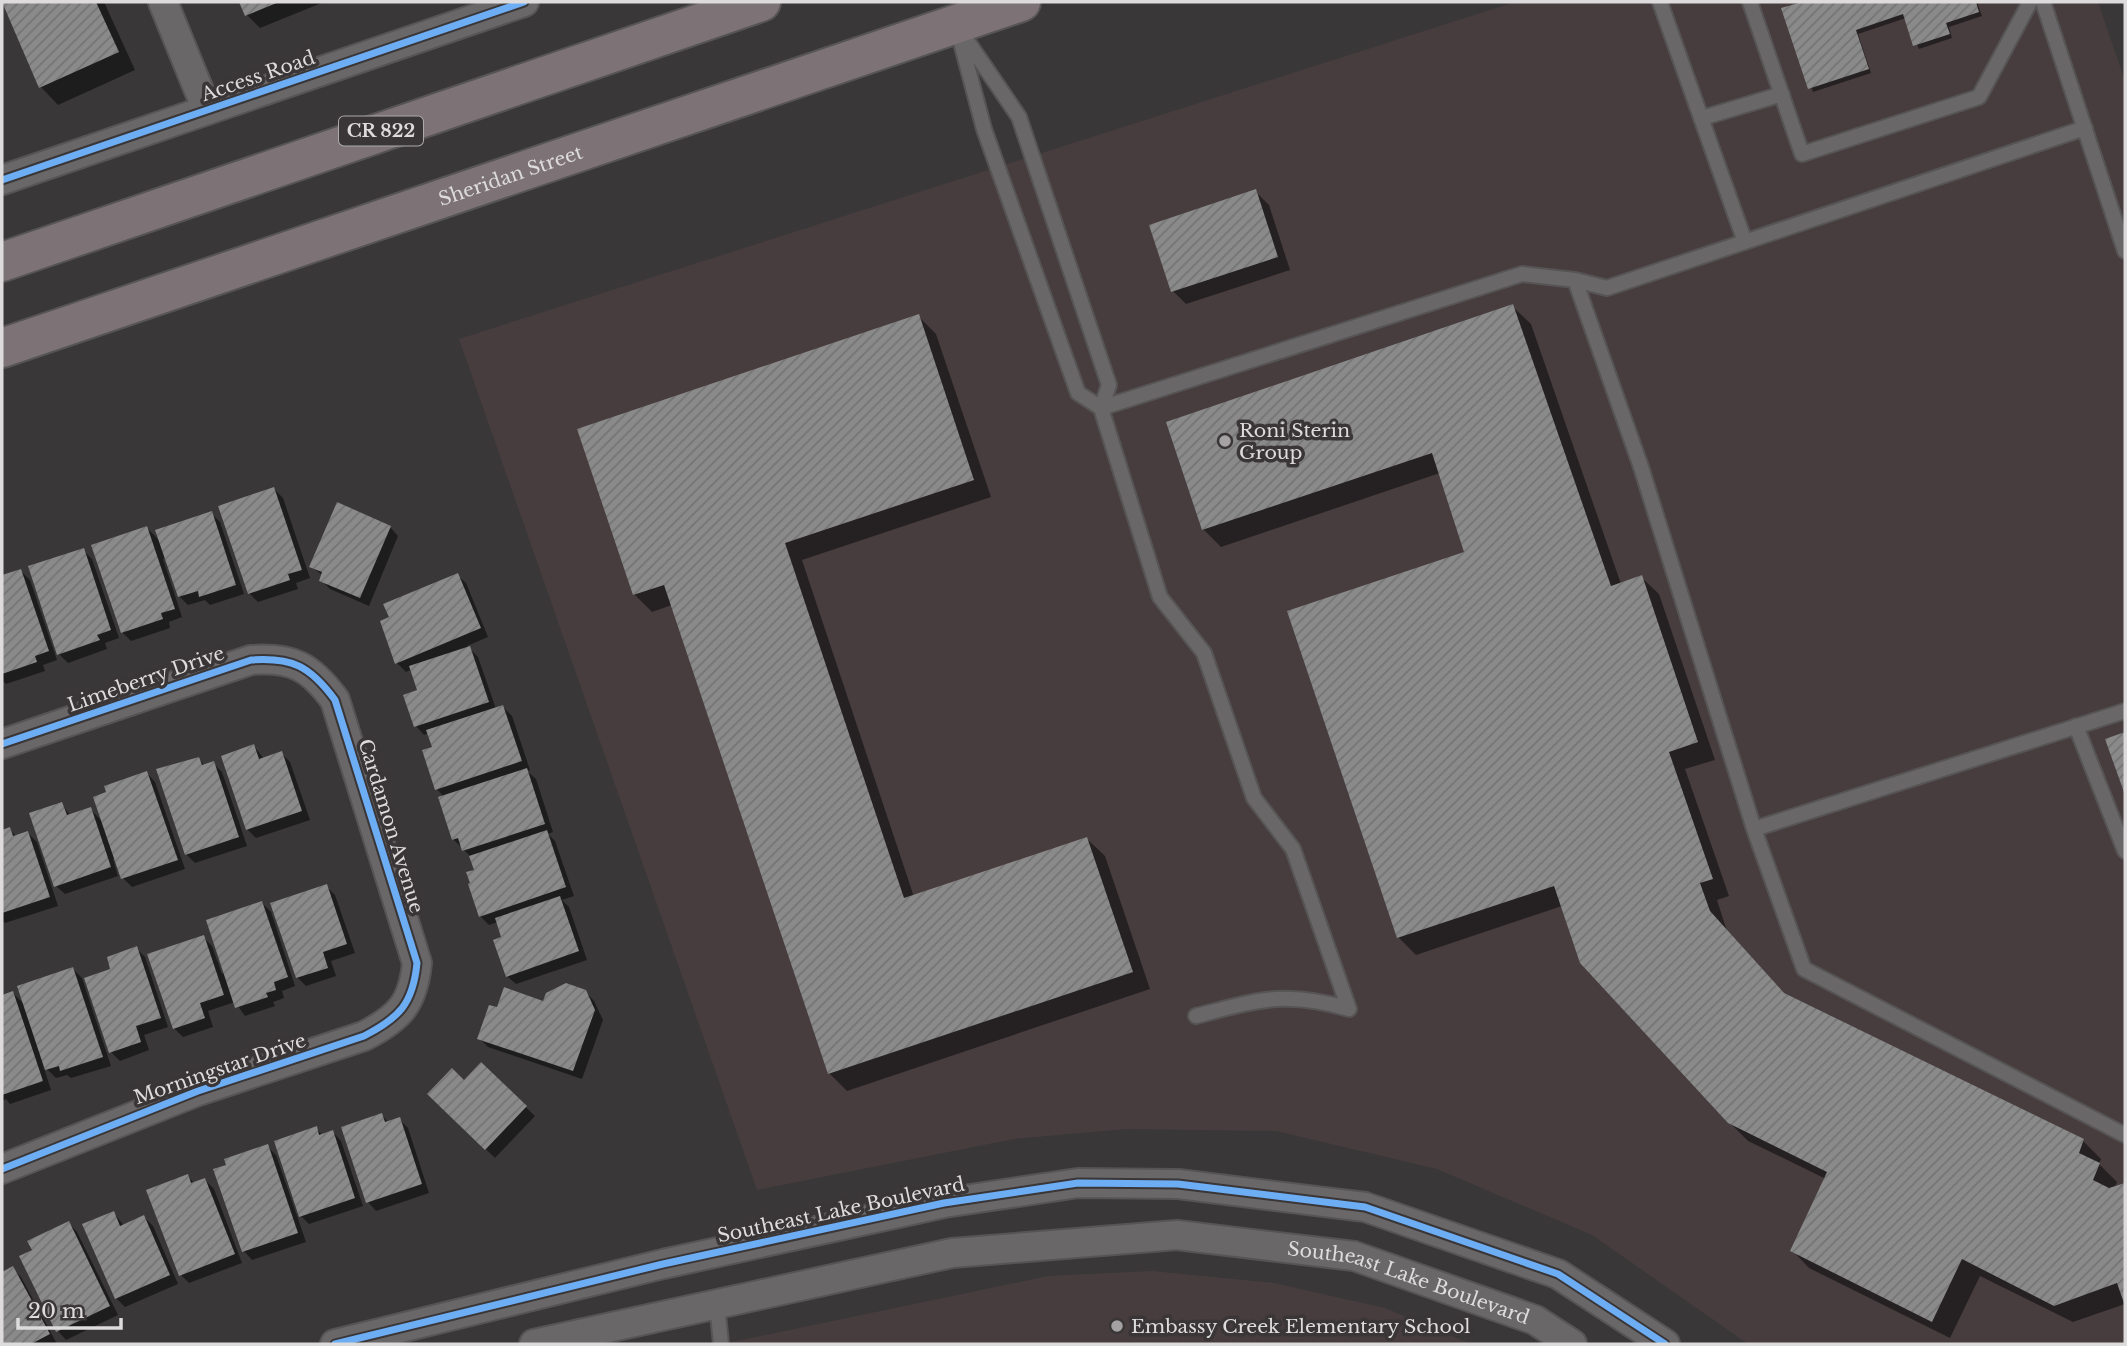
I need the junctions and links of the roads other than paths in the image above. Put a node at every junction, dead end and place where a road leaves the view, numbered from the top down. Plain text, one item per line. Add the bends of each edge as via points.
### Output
1 (163, 2) edge
2 (524, 2) edge
3 (761, 2) edge
4 (1021, 2) edge
5 (1660, 2) edge
6 (1750, 2) edge
7 (2030, 2) edge
8 (2043, 2) edge
9 (952, 13) edge
10 (1782, 94) junction
11 (207, 110) junction
12 (1702, 118) junction
13 (2085, 128) junction
14 (2, 180) edge
15 (1745, 242) junction
16 (2125, 251) edge
17 (2, 262) edge
18 (1575, 280) junction
19 (2, 348) edge
20 (1101, 408) junction
21 (302, 667) joint
22 (2125, 711) edge
23 (2076, 726) junction
24 (2, 744) edge
25 (1754, 829) junction
26 (2125, 851) edge
27 (404, 1006) joint
28 (1196, 1016) dead end
29 (2125, 1135) edge
30 (2, 1169) edge
31 (716, 1304) junction
32 (335, 1344) edge
33 (534, 1344) edge
34 (722, 1344) edge
35 (1572, 1344) edge
36 (1665, 1344) edge

1 - 11 street
2 - 11 street, Access Road
3 - 17 main road, CR 822
4 - 9 main road, Sheridan Street
5 - 12 lane
6 - 10 lane
7 - 10 lane via 1979,97 1802,154
8 - 13 lane
9 - 19 main road, Sheridan Street
9 - 20 lane via 984,129 1078,393
9 - 20 lane via 1019,117 1108,385
10 - 12 lane
11 - 14 street, Access Road
12 - 15 lane
13 - 15 lane
13 - 16 lane
15 - 18 lane via 1607,288
18 - 20 lane via 1522,274
18 - 25 lane via 1641,467
20 - 28 lane via 1160,597 1204,653 1254,798 1293,849 1349,1009 1312,998 1261,999
21 - 24 street, Limeberry Drive via 281,658 251,660
21 - 27 street, Cardamon Avenue via 320,680 335,700 417,963 415,986
22 - 23 lane
23 - 25 lane
23 - 26 lane
25 - 29 lane via 1804,969
27 - 30 street, Morningstar Drive via 389,1023 364,1036 198,1091
31 - 33 street, Southeast Lake Boulevard
31 - 34 lane
31 - 35 street, Southeast Lake Boulevard via 952,1253 1177,1235 1354,1256 1535,1320
32 - 36 street, Southeast Lake Boulevard via 675,1261 944,1203 1078,1183 1178,1184 1365,1207 1558,1274

